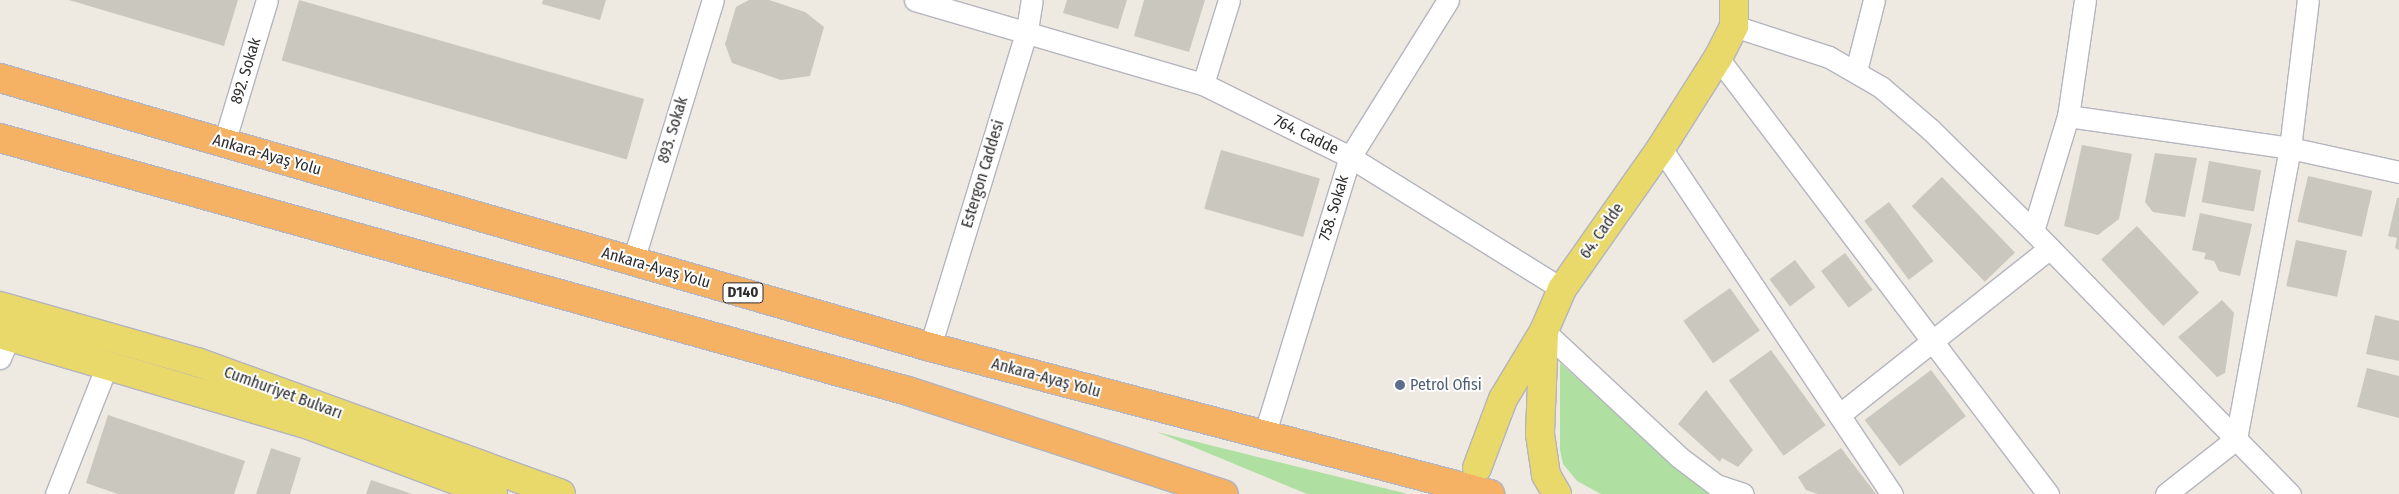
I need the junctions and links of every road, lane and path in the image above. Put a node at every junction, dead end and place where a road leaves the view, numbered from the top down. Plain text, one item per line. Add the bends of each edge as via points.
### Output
1 (267, 0) edge
2 (713, 0) edge
3 (915, 0) edge
4 (1032, 0) edge
5 (1229, 0) edge
6 (1448, 0) edge
7 (1874, 0) edge
8 (2085, 0) edge
9 (2308, 0) edge
10 (1734, 13) edge
11 (1027, 30) junction
12 (1718, 58) junction
13 (1856, 71) junction
14 (0, 78) edge
15 (1204, 84) junction
16 (2068, 116) junction
17 (0, 138) edge
18 (224, 143) junction
19 (1661, 148) junction
20 (2290, 148) junction
21 (1350, 157) junction
22 (2399, 172) edge
23 (2033, 231) junction
24 (2050, 248) junction
25 (632, 261) junction
26 (1562, 289) junction
27 (0, 306) edge
28 (1544, 331) junction
29 (3, 343) edge
30 (1934, 344) junction
31 (930, 347) junction
32 (107, 365) junction
33 (1840, 415) junction
34 (1264, 436) junction
35 (2236, 439) junction
36 (1476, 486) edge
37 (1549, 488) edge
38 (56, 494) edge
39 (493, 494) edge
40 (561, 494) edge
41 (1224, 494) edge
42 (1743, 494) edge
43 (1892, 494) edge
44 (2048, 494) edge
45 (2166, 494) edge
46 (2290, 494) edge

1 - 18 street, 892. Sokak
2 - 25 street, 893. Sokak
3 - 11 street, 764. Cadde
4 - 11 street, Estergon Caddesi
5 - 15 street
6 - 21 street, 758. Sokak
7 - 13 street
8 - 16 street
9 - 20 street
10 - 12 main road, 64. Cadde
10 - 13 street
11 - 15 street, 764. Cadde
11 - 31 street, Estergon Caddesi
12 - 19 main road, 64. Cadde
12 - 30 street
13 - 23 street via 1904,105
14 - 18 highway, Ankara-Ayaş Yolu / D140
15 - 21 street, 764. Cadde
16 - 20 street
16 - 23 street
17 - 41 highway via 908,391
18 - 25 highway, Ankara-Ayaş Yolu / D140
19 - 26 main road, 64. Cadde
19 - 33 street
20 - 22 street
20 - 35 street
21 - 26 street, 764. Cadde
21 - 34 street, 758. Sokak
23 - 24 street
24 - 30 street
24 - 35 street
25 - 31 highway, Ankara-Ayaş Yolu / D140
26 - 28 main road, 64. Cadde
27 - 40 main road, Cumhuriyet Bulvarı via 197,362
28 - 36 main road, 64. Cadde via 1502,399
28 - 37 main road via 1540,434
28 - 42 street via 1679,457 1716,485
29 - 32 main road, Cumhuriyet Bulvarı
30 - 33 street
30 - 44 street
31 - 34 highway, Ankara-Ayaş Yolu / D140
32 - 38 street
32 - 39 main road, Cumhuriyet Bulvarı via 303,422
33 - 43 street
34 - 36 highway, Ankara-Ayaş Yolu / D140
35 - 45 street
35 - 46 street

